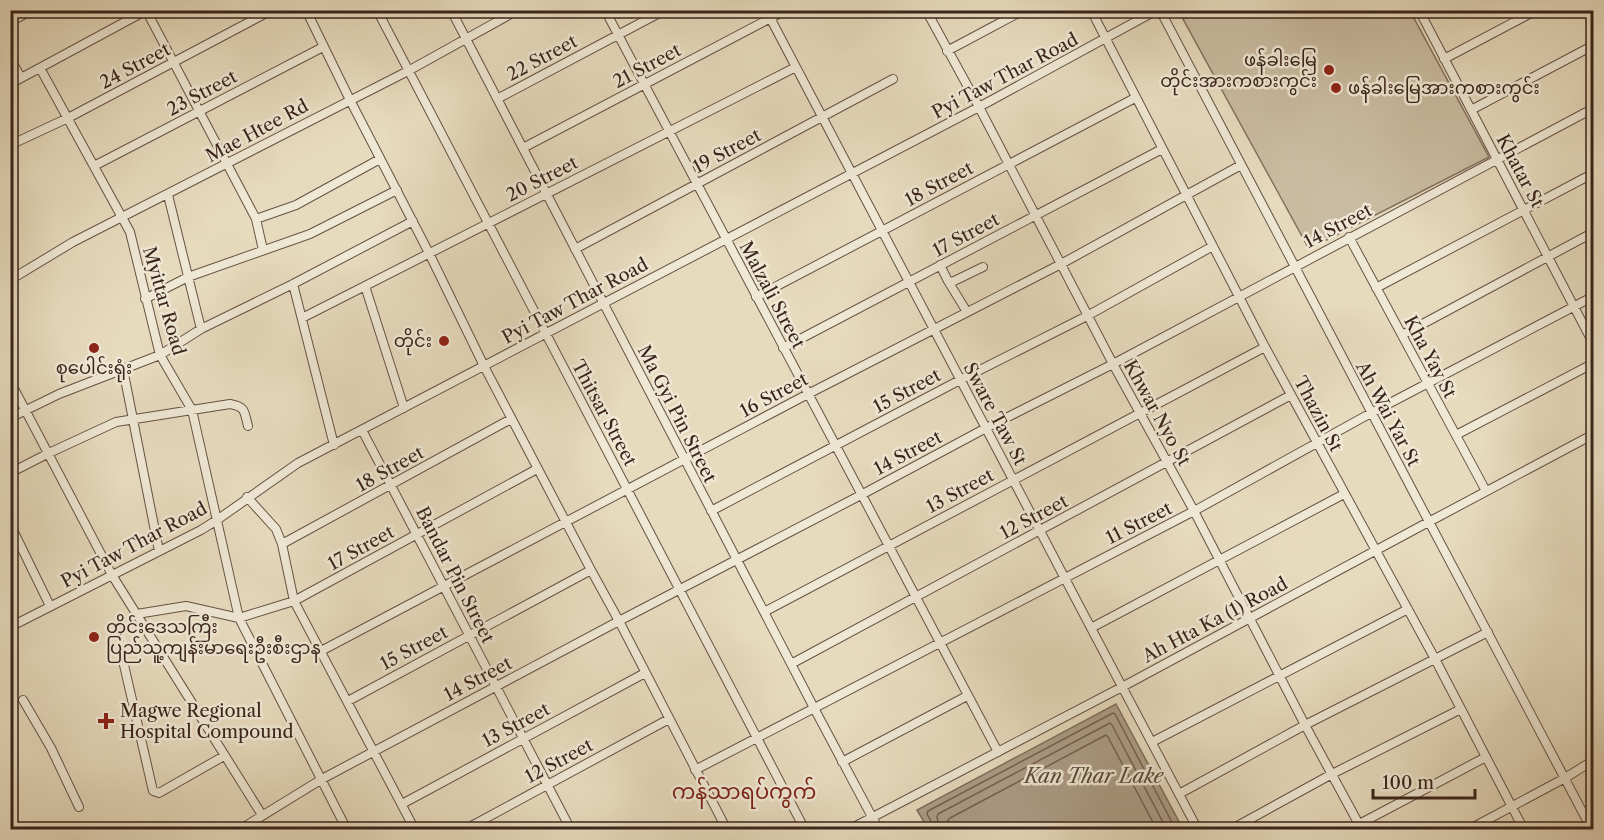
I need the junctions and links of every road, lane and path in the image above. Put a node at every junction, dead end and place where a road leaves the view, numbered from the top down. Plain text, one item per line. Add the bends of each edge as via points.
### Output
1 (32, 10) edge
2 (272, 10) edge
3 (306, 10) edge
4 (376, 10) edge
5 (451, 10) edge
6 (518, 10) edge
7 (605, 10) edge
8 (665, 10) edge
9 (766, 10) edge
10 (786, 10) edge
11 (926, 10) edge
12 (1024, 10) edge
13 (1091, 10) edge
14 (1159, 10) edge
15 (1419, 10) edge
16 (1537, 10) edge
17 (146, 11) edge
18 (770, 19) junction
19 (10, 22) edge
20 (618, 35) junction
21 (466, 39) junction
22 (1105, 39) junction
23 (1593, 45) edge
24 (323, 46) junction
25 (948, 51) junction
26 (10, 58) edge
27 (1444, 59) junction
28 (173, 62) junction
29 (796, 67) junction
30 (40, 68) junction
31 (408, 71) junction
32 (21, 78) junction
33 (892, 79) dead end
34 (10, 84) edge
35 (644, 85) junction
36 (1135, 98) junction
37 (497, 99) junction
38 (350, 100) junction
39 (979, 107) junction
40 (1593, 108) edge
41 (1471, 110) junction
42 (200, 112) junction
43 (68, 118) junction
44 (822, 118) junction
45 (669, 131) junction
46 (10, 145) edge
47 (523, 148) junction
48 (1162, 149) junction
49 (380, 159) junction
50 (1496, 159) junction
51 (227, 164) junction
52 (1008, 164) junction
53 (1241, 165) junction
54 (94, 166) junction
55 (851, 173) junction
56 (1593, 173) edge
57 (697, 184) junction
58 (397, 190) junction
59 (546, 194) junction
60 (168, 195) junction
61 (1186, 195) junction
62 (1523, 210) junction
63 (1035, 215) junction
64 (122, 219) junction
65 (256, 219) junction
66 (412, 221) junction
67 (488, 223) junction
68 (882, 232) junction
69 (1593, 232) edge
70 (1348, 237) junction
71 (726, 239) junction
72 (1213, 246) junction
73 (575, 249) junction
74 (263, 250) junction
75 (429, 253) junction
76 (1547, 256) junction
77 (1061, 264) junction
78 (940, 265) junction
79 (1294, 266) junction
80 (983, 267) dead end
81 (188, 277) junction
82 (10, 280) edge
83 (948, 280) junction
84 (908, 281) junction
85 (293, 284) junction
86 (365, 286) junction
87 (1376, 288) junction
88 (1239, 296) junction
89 (1593, 296) edge
90 (756, 297) junction
91 (145, 299) junction
92 (603, 303) junction
93 (1573, 307) junction
94 (967, 312) junction
95 (1087, 316) junction
96 (302, 318) junction
97 (201, 329) junction
98 (933, 330) junction
99 (546, 334) junction
100 (1402, 335) junction
101 (1593, 345) edge
102 (1265, 347) junction
103 (783, 348) junction
104 (160, 355) junction
105 (1593, 363) edge
106 (1113, 364) junction
107 (484, 366) junction
108 (123, 369) junction
109 (960, 380) junction
110 (10, 381) edge
111 (1428, 384) junction
112 (808, 394) junction
113 (1291, 395) junction
114 (404, 408) junction
115 (192, 410) junction
116 (27, 411) junction
117 (1140, 413) junction
118 (1371, 413) junction
119 (10, 418) edge
120 (133, 419) junction
121 (511, 419) junction
122 (248, 426) dead end
123 (986, 428) junction
124 (362, 430) junction
125 (1593, 434) edge
126 (1456, 435) junction
127 (1317, 444) junction
128 (334, 445) junction
129 (835, 446) junction
130 (49, 453) junction
131 (684, 459) junction
132 (1167, 463) junction
133 (537, 469) junction
134 (10, 473) edge
135 (1013, 480) junction
136 (391, 485) junction
137 (627, 489) junction
138 (1486, 490) junction
139 (1344, 494) junction
140 (861, 495) junction
141 (248, 497) junction
142 (1194, 511) junction
143 (711, 512) junction
144 (218, 520) junction
145 (1428, 521) junction
146 (565, 522) junction
147 (10, 524) edge
148 (1039, 531) junction
149 (417, 535) junction
150 (282, 544) junction
151 (888, 546) junction
152 (159, 551) junction
153 (1376, 551) junction
154 (736, 559) junction
155 (1219, 561) junction
156 (591, 570) junction
157 (112, 575) junction
158 (1064, 578) junction
159 (444, 586) junction
160 (679, 589) junction
161 (915, 597) junction
162 (294, 601) junction
163 (51, 606) junction
164 (1407, 609) junction
165 (764, 612) junction
166 (137, 614) junction
167 (239, 618) junction
168 (1250, 618) junction
169 (619, 621) junction
170 (10, 627) edge
171 (1091, 628) junction
172 (1488, 632) junction
173 (469, 636) junction
174 (939, 643) junction
175 (321, 651) junction
176 (1435, 659) junction
177 (791, 664) junction
178 (124, 665) dead end
179 (645, 673) junction
180 (1280, 676) junction
181 (496, 686) junction
182 (1122, 687) junction
183 (967, 696) junction
184 (23, 700) dead end
185 (348, 701) junction
186 (814, 708) junction
187 (1461, 709) junction
188 (669, 719) junction
189 (1305, 725) junction
190 (523, 738) junction
191 (757, 738) junction
192 (1152, 742) junction
193 (374, 751) junction
194 (998, 752) junction
195 (224, 756) junction
196 (1486, 757) junction
197 (1593, 760) edge
198 (842, 762) junction
199 (695, 770) junction
200 (1332, 774) junction
201 (1565, 777) junction
202 (322, 779) junction
203 (547, 785) junction
204 (1179, 794) junction
205 (402, 804) junction
206 (1511, 806) junction
207 (79, 807) dead end
208 (262, 815) junction
209 (872, 817) junction
210 (1360, 827) edge
211 (239, 830) edge
212 (347, 830) edge
213 (415, 830) edge
214 (464, 830) edge
215 (571, 830) edge
216 (727, 830) edge
217 (805, 830) edge
218 (848, 830) edge
219 (879, 830) edge
220 (1198, 830) edge
221 (1230, 830) edge
222 (1348, 830) edge
223 (1467, 830) edge
224 (1524, 830) edge
225 (1592, 830) edge

1 - 19 street
2 - 28 street, 24 Street
3 - 24 street
4 - 31 street, Thitsar Street
5 - 21 street, Ma Gyi Pin Street
6 - 21 street, Mae Htee Rd
7 - 20 street, Malzali Street
8 - 20 street, 22 Street
9 - 18 street, Sware Taw St
10 - 18 street, 21 Street
11 - 25 street, Khwar Nyo St
12 - 25 street
13 - 22 street, Thazin St
14 - 22 street, Pyi Taw Thar Road
14 - 53 street, Ah Wai Yar St
15 - 27 street, Khatar St
16 - 27 street
17 - 28 street
17 - 30 street
18 - 29 street, Sware Taw St
18 - 35 street, 21 Street
20 - 35 street, Malzali Street
20 - 37 street, 22 Street
21 - 31 street, Mae Htee Rd
21 - 37 street, Ma Gyi Pin Street
22 - 36 street, Thazin St
22 - 39 street, Pyi Taw Thar Road
23 - 41 street
24 - 38 street
24 - 42 street, 23 Street
25 - 39 street, Khwar Nyo St
26 - 32 street
27 - 41 street, Khatar St
28 - 42 street
28 - 43 street, 24 Street
29 - 44 street, Sware Taw St
29 - 45 street, 20 Street
30 - 32 street
30 - 43 street, Myittar Road
31 - 38 street, Mae Htee Rd
31 - 67 street, Thitsar Street
32 - 34 street
33 - 44 street, 19 Street
35 - 45 street, Malzali Street
35 - 47 street, 21 Street
36 - 48 street, Thazin St
36 - 52 street, 18 Street
37 - 47 street, Ma Gyi Pin Street
38 - 49 street
38 - 51 street, Mae Htee Rd
39 - 52 street, Khwar Nyo St
39 - 55 street, Pyi Taw Thar Road
40 - 50 street, 14 Street
41 - 50 street, Khatar St
42 - 51 street
42 - 54 street, 23 Street
43 - 46 street, 24 Street
43 - 54 street, Myittar Road
44 - 55 street, Sware Taw St
44 - 57 street, 19 Street
45 - 57 street, Malzali Street
45 - 59 street, 20 Street
47 - 59 street, Ma Gyi Pin Street
48 - 61 street, Thazin St
48 - 63 street, 17 Street
49 - 58 street
49 - 65 street via 296,205
50 - 62 street, Khatar St
50 - 70 street, 14 Street
51 - 60 street, Mae Htee Rd
51 - 65 street
52 - 63 street, Khwar Nyo St
52 - 68 street, 18 Street
53 - 61 street, 16 Street
53 - 79 street, Ah Wai Yar St
54 - 64 street, Myittar Road
55 - 68 street, Sware Taw St
55 - 71 street, Pyi Taw Thar Road
56 - 62 street
57 - 71 street, Malzali Street
57 - 73 street, 19 Street
58 - 66 street
58 - 74 street via 310,234
59 - 67 street, 20 Street
59 - 73 street, Ma Gyi Pin Street
60 - 64 street, Mae Htee Rd
60 - 81 street
61 - 72 street, Thazin St
61 - 77 street, 16 Street
62 - 76 street, Khatar St
62 - 87 street
63 - 77 street, Khwar Nyo St
63 - 78 street, 17 Street
64 - 82 street, Mae Htee Rd
64 - 91 street, Myittar Road via 130,232
65 - 74 street
66 - 75 street
66 - 85 street
67 - 75 street, 20 Street
67 - 99 street, Thitsar Street
68 - 84 street, Sware Taw St
68 - 90 street, 18 Street
69 - 76 street
70 - 79 street, 14 Street
70 - 87 street, Kha Yay St
71 - 90 street, Malzali Street
71 - 92 street, Pyi Taw Thar Road
72 - 88 street, Thazin St
72 - 95 street, 15 Street
73 - 92 street, Ma Gyi Pin Street
74 - 81 street
75 - 86 street, 20 Street
75 - 107 street
76 - 93 street, Khatar St
76 - 100 street
77 - 94 street, 16 Street
77 - 95 street, Khwar Nyo St
78 - 83 street
78 - 84 street, 17 Street
79 - 88 street, 14 Street
79 - 118 street, Ah Wai Yar St
80 - 83 street via 952,282
81 - 91 street
81 - 97 street
83 - 94 street
84 - 98 street, Sware Taw St
84 - 103 street, 17 Street
85 - 96 street
85 - 97 street
86 - 96 street, 20 Street
86 - 114 street
87 - 100 street, Kha Yay St
88 - 102 street, Thazin St
88 - 106 street, 14 Street
89 - 93 street, 11 Street
90 - 103 street, Malzali Street
91 - 104 street, Myittar Road
92 - 99 street, Pyi Taw Thar Road
92 - 131 street, Ma Gyi Pin Street
93 - 101 street, Khatar St
93 - 111 street, 11 Street
94 - 98 street, 16 Street
95 - 106 street, Khwar Nyo St
95 - 109 street, 15 Street
96 - 128 street
97 - 104 street
98 - 109 street, Sware Taw St
98 - 112 street, 16 Street
99 - 107 street, Pyi Taw Thar Road
99 - 137 street, Thitsar Street
100 - 111 street, Kha Yay St
102 - 113 street, Thazin St
102 - 117 street, 13 Street
103 - 112 street, Malzali Street
104 - 108 street
104 - 115 street, Myittar Road
105 - 126 street
106 - 117 street, Khwar Nyo St
106 - 123 street, 14 Street
107 - 114 street, Pyi Taw Thar Road
107 - 121 street
108 - 116 street
108 - 120 street
109 - 123 street, Sware Taw St
109 - 129 street, 15 Street
110 - 116 street
111 - 118 street, 11 Street
111 - 126 street, Kha Yay St
112 - 129 street, Malzali Street
112 - 131 street, 16 Street
113 - 127 street, Thazin St
113 - 132 street, 12 Street
114 - 124 street, Pyi Taw Thar Road
115 - 120 street
115 - 122 street via 239,405
115 - 144 street, Myittar Road
116 - 119 street
116 - 130 street
117 - 132 street, Khwar Nyo St
117 - 135 street, 13 Street
118 - 127 street, 11 Street
118 - 145 street, Ah Wai Yar St
120 - 130 street via 116,422
120 - 152 street
121 - 133 street
121 - 136 street, 18 Street
123 - 135 street, Sware Taw St
123 - 140 street, 14 Street
124 - 128 street, Pyi Taw Thar Road
124 - 136 street, Bandar Pin Street
125 - 138 street, Ah Hta Ka (1) Road
126 - 138 street, Kha Yay St
127 - 139 street, Thazin St
127 - 142 street, 11 Street
128 - 141 street, Pyi Taw Thar Road via 298,463
129 - 140 street, Malzali Street
129 - 143 street, 15 Street
130 - 134 street
130 - 157 street
131 - 137 street, 16 Street
131 - 143 street, Ma Gyi Pin Street
132 - 142 street, Khwar Nyo St
132 - 148 street, 12 Street
133 - 146 street
133 - 149 street, 17 Street
135 - 148 street, Sware Taw St
135 - 151 street, 13 Street
136 - 149 street, Bandar Pin Street
136 - 150 street, 18 Street
137 - 146 street, 16 Street
137 - 160 street, Thitsar Street
138 - 145 street, Ah Hta Ka (1) Road
139 - 153 street, Thazin St
139 - 155 street
140 - 151 street, Malzali Street
140 - 154 street, 14 Street
141 - 144 street, Pyi Taw Thar Road
141 - 150 street via 276,529
142 - 155 street, Khwar Nyo St
142 - 158 street, 11 Street
143 - 154 street, Ma Gyi Pin Street
144 - 152 street, Pyi Taw Thar Road
144 - 167 street, Myittar Road
145 - 153 street, Ah Hta Ka (1) Road
145 - 172 street, Ah Wai Yar St
146 - 156 street
146 - 159 street, 16 Street
147 - 163 street
148 - 158 street, Sware Taw St
148 - 161 street, 12 Street
149 - 159 street, Bandar Pin Street
149 - 162 street, 17 Street
150 - 162 street
151 - 161 street, Malzali Street
151 - 165 street, 13 Street
152 - 157 street, Pyi Taw Thar Road
153 - 164 street, Thazin St
153 - 168 street, Ah Hta Ka (1) Road
154 - 160 street, 14 Street
154 - 165 street, Ma Gyi Pin Street
155 - 168 street, Khwar Nyo St
155 - 171 street
156 - 169 street
156 - 173 street, 15 Street
157 - 163 street, Pyi Taw Thar Road
157 - 166 street
158 - 171 street, Sware Taw St
158 - 174 street, 11 Street
159 - 173 street, Bandar Pin Street
159 - 175 street, 16 Street
160 - 169 street, 14 Street
160 - 191 street, Thitsar Street
161 - 174 street, Malzali Street
161 - 177 street, 12 Street
162 - 167 street, 17 Street
162 - 175 street
163 - 170 street, Pyi Taw Thar Road
164 - 176 street, Thazin St
164 - 180 street
165 - 177 street, Ma Gyi Pin Street
166 - 167 street via 186,606
166 - 195 street
167 - 202 street, Myittar Road
168 - 180 street, Khwar Nyo St
168 - 182 street, Ah Hta Ka (1) Road
169 - 179 street
169 - 181 street, 14 Street
171 - 182 street, Sware Taw St
172 - 176 street
172 - 201 street, Ah Wai Yar St
173 - 181 street, Bandar Pin Street
173 - 185 street, 15 Street
174 - 183 street, Malzali Street
174 - 186 street, 11 Street
175 - 185 street
176 - 187 street, Thazin St
176 - 189 street
177 - 186 street, Ma Gyi Pin Street
178 - 195 street via 153,791 159,793
179 - 188 street
179 - 190 street, 13 Street
180 - 189 street, Khwar Nyo St
180 - 192 street
181 - 190 street, Bandar Pin Street
181 - 193 street, 14 Street
182 - 192 street, Sware Taw St
182 - 194 street, Ah Hta Ka (1) Road
183 - 194 street, Malzali Street
183 - 198 street
184 - 207 street
185 - 193 street
186 - 191 street, 11 Street
186 - 198 street, Ma Gyi Pin Street
187 - 196 street, Thazin St
187 - 200 street
188 - 199 street
188 - 203 street, 12 Street
189 - 200 street, Khwar Nyo St
189 - 204 street
190 - 203 street, Bandar Pin Street
190 - 205 street, 13 Street
191 - 199 street, 11 Street
191 - 217 street, Thitsar Street
192 - 204 street, Sware Taw St
193 - 202 street, 14 Street
193 - 205 street
194 - 209 street, Ah Hta Ka (1) Road
195 - 208 street
196 - 206 street, Thazin St
196 - 210 street
197 - 201 street
198 - 209 street, Ma Gyi Pin Street
199 - 216 street
200 - 210 street, Khwar Nyo St
200 - 221 street
201 - 206 street
201 - 225 street, Ah Wai Yar St
202 - 208 street, 14 Street
202 - 212 street, Myittar Road
203 - 214 street, 12 Street
203 - 215 street, Bandar Pin Street
204 - 220 street, Sware Taw St
205 - 213 street
206 - 223 street
206 - 224 street, Thazin St
208 - 211 street, 14 Street
209 - 218 street, Ah Hta Ka (1) Road
209 - 219 street, Ma Gyi Pin Street
210 - 222 street

